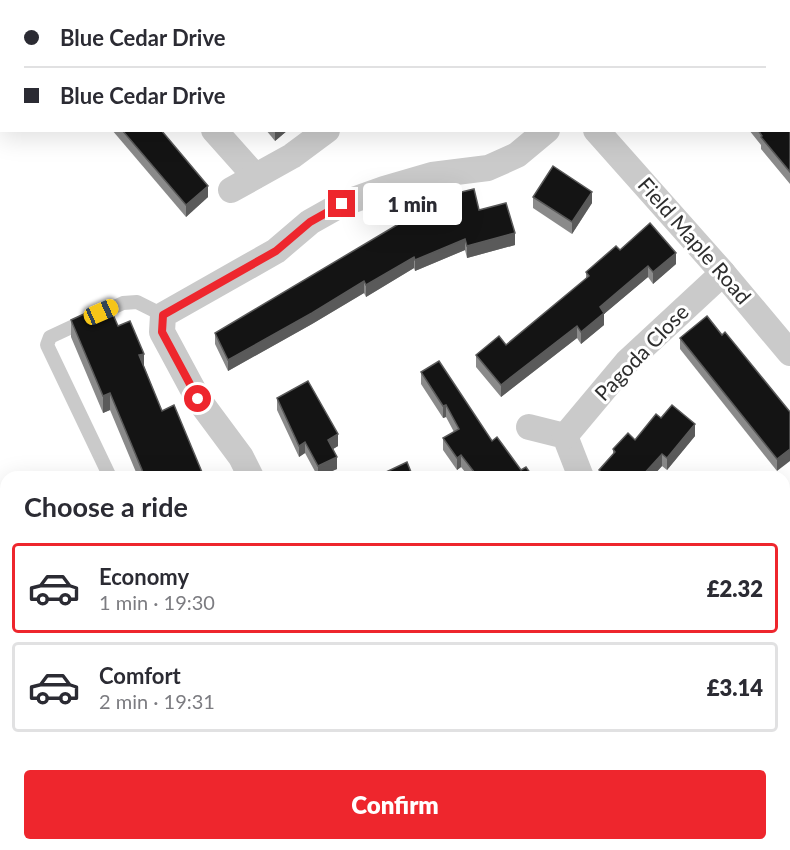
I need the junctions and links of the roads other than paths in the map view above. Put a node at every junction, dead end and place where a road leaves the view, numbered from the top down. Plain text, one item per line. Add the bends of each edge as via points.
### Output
1 (216, 132) edge
2 (324, 132) edge
3 (545, 132) edge
4 (598, 132) edge
5 (255, 176) junction
6 (231, 190) dead end
7 (723, 273) junction
8 (163, 315) junction
9 (790, 352) edge
10 (529, 427) dead end
11 (565, 436) junction
12 (107, 471) edge
13 (248, 471) edge
14 (579, 471) edge

1 - 5 street
2 - 5 street
3 - 8 street via 517,155 488,168 432,175 342,204 310,222 276,251
4 - 7 street, Field Maple Road
5 - 6 street
7 - 9 street, Field Maple Road
7 - 11 street, Pagoda Close via 627,362
8 - 12 lane via 137,302 123,303 50,337 47,345
8 - 13 street via 162,332 198,399
10 - 11 street
11 - 14 street

